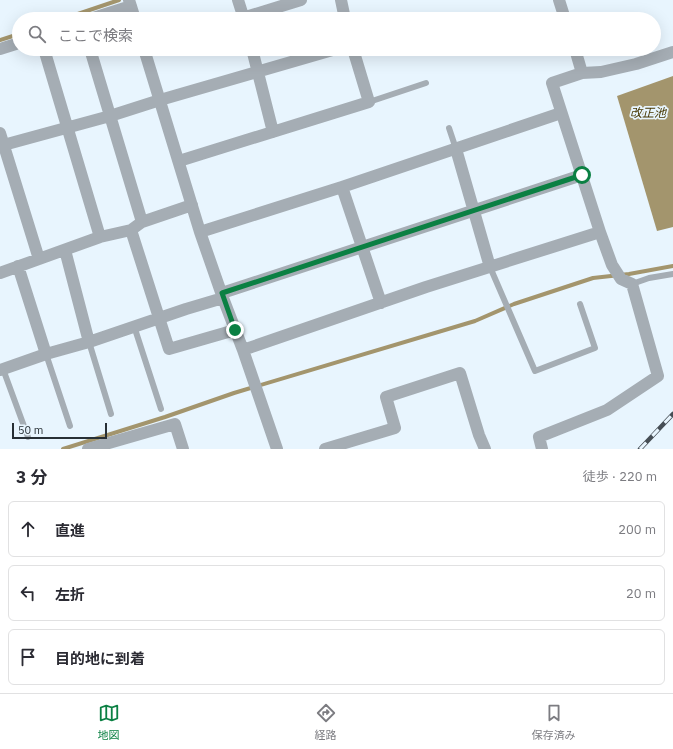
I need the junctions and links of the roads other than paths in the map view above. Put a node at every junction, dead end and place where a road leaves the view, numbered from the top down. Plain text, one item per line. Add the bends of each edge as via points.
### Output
1 (238, 0) edge
2 (301, 0) edge
3 (341, 0) edge
4 (559, 0) edge
5 (130, 3) edge
6 (108, 12) edge
7 (241, 12) edge
8 (262, 12) edge
9 (344, 12) edge
10 (563, 12) edge
11 (12, 45) edge
12 (0, 49) edge
13 (673, 52) edge
14 (46, 56) edge
15 (92, 56) edge
16 (146, 56) edge
17 (254, 56) edge
18 (312, 56) edge
19 (355, 56) edge
20 (576, 56) edge
21 (661, 56) edge
22 (661, 56) edge
23 (258, 72) junction
24 (582, 73) junction
25 (426, 83) dead end
26 (160, 100) junction
27 (369, 102) junction
28 (561, 113) junction
29 (110, 116) junction
30 (67, 128) junction
31 (449, 128) dead end
32 (273, 132) junction
33 (1, 141) edge
34 (456, 149) junction
35 (179, 161) junction
36 (582, 175) junction
37 (342, 187) junction
38 (192, 205) junction
39 (473, 210) junction
40 (142, 222) junction
41 (131, 230) junction
42 (200, 232) junction
43 (600, 232) junction
44 (100, 237) junction
45 (362, 246) junction
46 (65, 250) junction
47 (39, 260) junction
48 (18, 266) junction
49 (490, 267) junction
50 (0, 273) edge
51 (673, 274) edge
52 (626, 282) junction
53 (222, 296) junction
54 (381, 303) junction
55 (580, 304) dead end
56 (159, 318) junction
57 (134, 326) junction
58 (235, 330) junction
59 (89, 342) junction
60 (243, 350) junction
61 (46, 354) junction
62 (1, 366) edge
63 (161, 409) dead end
64 (110, 414) dead end
65 (70, 426) dead end
66 (28, 438) dead end
67 (116, 445) edge
68 (88, 449) edge
69 (183, 449) edge
70 (277, 449) edge
71 (325, 449) edge
72 (485, 449) edge
73 (542, 449) edge

1 - 7 street
2 - 8 street
3 - 9 street
4 - 10 street
5 - 6 street
11 - 12 street
13 - 22 street
14 - 30 street
15 - 29 street
16 - 26 street
17 - 23 street
18 - 23 street
19 - 27 street
20 - 24 street
21 - 24 street via 601,72
23 - 26 street
23 - 32 street
24 - 28 street via 552,83
25 - 27 lane
26 - 29 street
26 - 35 street
27 - 32 street
28 - 34 street
28 - 36 street
29 - 30 street
29 - 40 street
30 - 33 street
30 - 44 street
31 - 34 lane
32 - 35 street
33 - 47 street
34 - 37 street
34 - 39 street
35 - 38 street
36 - 39 street
36 - 43 street
37 - 42 street
37 - 45 street
38 - 40 street
38 - 42 street
39 - 45 street
39 - 49 street
40 - 41 street
41 - 44 street
41 - 56 street
42 - 53 street
43 - 49 street
43 - 52 street via 612,265
44 - 46 street
45 - 53 street
45 - 54 street
46 - 47 street
46 - 59 street
47 - 48 street
48 - 50 street
48 - 61 street
49 - 54 street
49 - 55 lane via 535,371 594,348
51 - 52 lane
52 - 73 street via 658,376 607,410 539,437
53 - 56 street
53 - 58 street
54 - 60 street
56 - 57 street
56 - 58 street via 169,349
57 - 59 street
57 - 63 lane
58 - 60 street
59 - 61 street
59 - 64 lane
60 - 70 street
61 - 62 street
61 - 65 lane
62 - 66 lane
67 - 68 street
67 - 69 street via 175,424
71 - 72 street via 395,428 386,397 460,373

